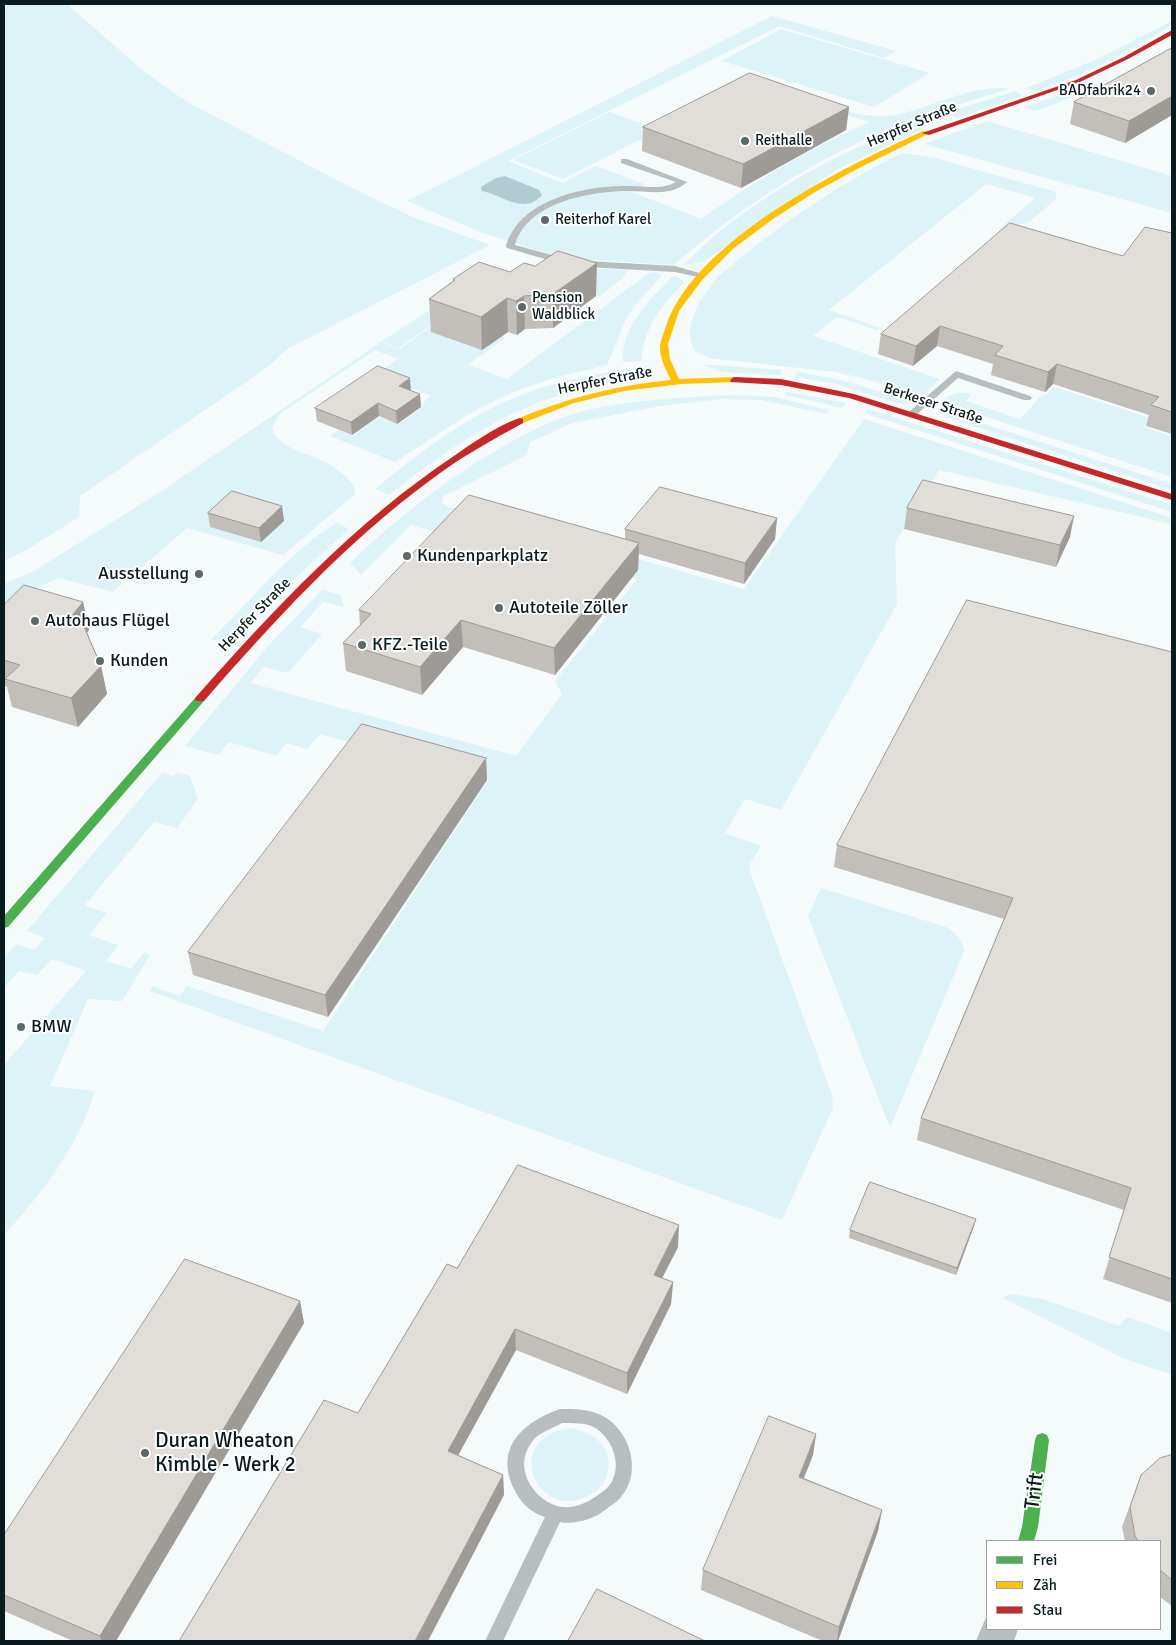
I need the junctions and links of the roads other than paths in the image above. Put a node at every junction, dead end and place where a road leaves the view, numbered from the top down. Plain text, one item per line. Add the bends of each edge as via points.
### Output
1 (1172, 32) edge
2 (624, 160) dead end
3 (700, 276) junction
4 (677, 383) junction
5 (1027, 398) dead end
6 (913, 413) junction
7 (1172, 497) edge
8 (4, 924) edge
9 (1042, 1440) dead end
10 (556, 1514) junction
11 (1026, 1540) edge
12 (494, 1641) edge

1 - 3 main road, Herpfer Straße via 1079,81 926,134 848,170 770,219
2 - 3 lane via 683,182 657,192 592,190 550,204 520,224 513,232 510,246 570,263 675,269
3 - 4 main road, Herpfer Straße via 681,299 667,327 665,360
4 - 6 main road, Berkeser Straße via 732,380 784,383 848,395
4 - 8 main road, Herpfer Straße via 629,388 577,399 523,419 459,458 384,514 345,546 247,644
5 - 6 lane via 956,374
6 - 7 main road, Berkeser Straße
9 - 11 main road, Trift
10 - 10 lane via 533,1504 519,1487 514,1468 516,1451 526,1433 542,1422 567,1416 597,1421 616,1438 623,1452 624,1469 618,1489 606,1503 589,1512 574,1516
10 - 12 lane

